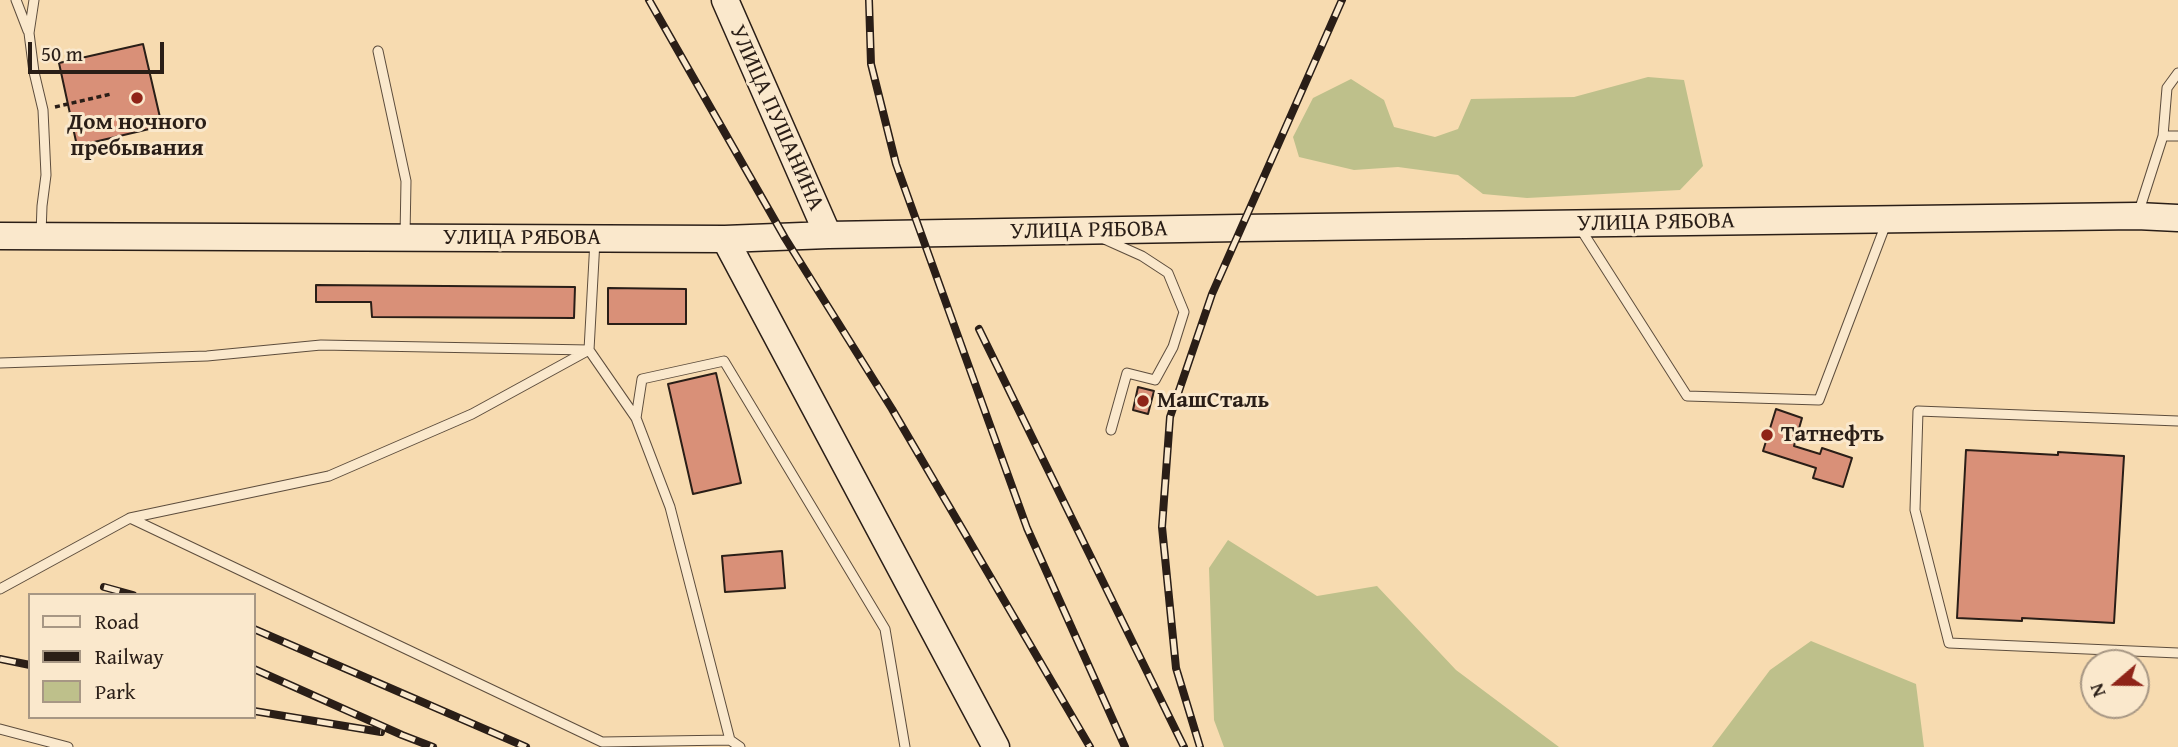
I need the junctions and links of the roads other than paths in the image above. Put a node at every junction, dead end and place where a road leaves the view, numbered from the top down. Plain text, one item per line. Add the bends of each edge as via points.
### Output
1 (16, 0) edge
2 (34, 0) edge
3 (725, 0) edge
4 (29, 33) junction
5 (378, 51) dead end
6 (2178, 73) edge
7 (2163, 136) junction
8 (2178, 136) edge
9 (2137, 216) junction
10 (2178, 218) edge
11 (1887, 221) junction
12 (1577, 224) junction
13 (1086, 231) junction
14 (828, 235) junction
15 (0, 236) edge
16 (41, 236) junction
17 (405, 238) junction
18 (595, 238) junction
19 (725, 239) junction
20 (589, 350) junction
21 (0, 363) edge
22 (636, 418) junction
23 (2178, 421) edge
24 (1111, 430) dead end
25 (130, 518) junction
26 (0, 589) edge
27 (2178, 653) edge
28 (0, 729) edge
29 (730, 740) junction
30 (602, 744) edge
31 (68, 747) edge
32 (740, 747) edge
33 (905, 747) edge
34 (996, 747) edge

1 - 4 lane
2 - 4 lane
3 - 14 street, УЛИЦА ПУШАНИНА
4 - 16 lane via 43,110 46,174
5 - 17 lane via 406,181
6 - 7 lane via 2167,88
7 - 8 lane
7 - 9 lane
9 - 10 street, УЛИЦА РЯБОВА
9 - 11 street, УЛИЦА РЯБОВА
11 - 12 street, УЛИЦА РЯБОВА
11 - 12 lane via 1819,400 1688,396
12 - 13 street, УЛИЦА РЯБОВА
13 - 14 street, УЛИЦА РЯБОВА
13 - 24 lane via 1168,273 1184,312 1173,347 1155,380 1127,373
14 - 19 street, УЛИЦА РЯБОВА
15 - 16 street, УЛИЦА РЯБОВА
16 - 17 street, УЛИЦА РЯБОВА
17 - 18 street, УЛИЦА РЯБОВА
18 - 19 street, УЛИЦА РЯБОВА
18 - 20 lane
19 - 34 street
20 - 21 lane via 321,345 206,356
20 - 22 lane
20 - 25 lane via 472,415 329,476
22 - 29 lane via 670,507
22 - 33 lane via 642,379 724,361 885,629
23 - 27 lane via 1918,411 1914,510 1949,643
25 - 26 lane
25 - 30 lane
28 - 31 lane
29 - 30 lane
29 - 32 lane

